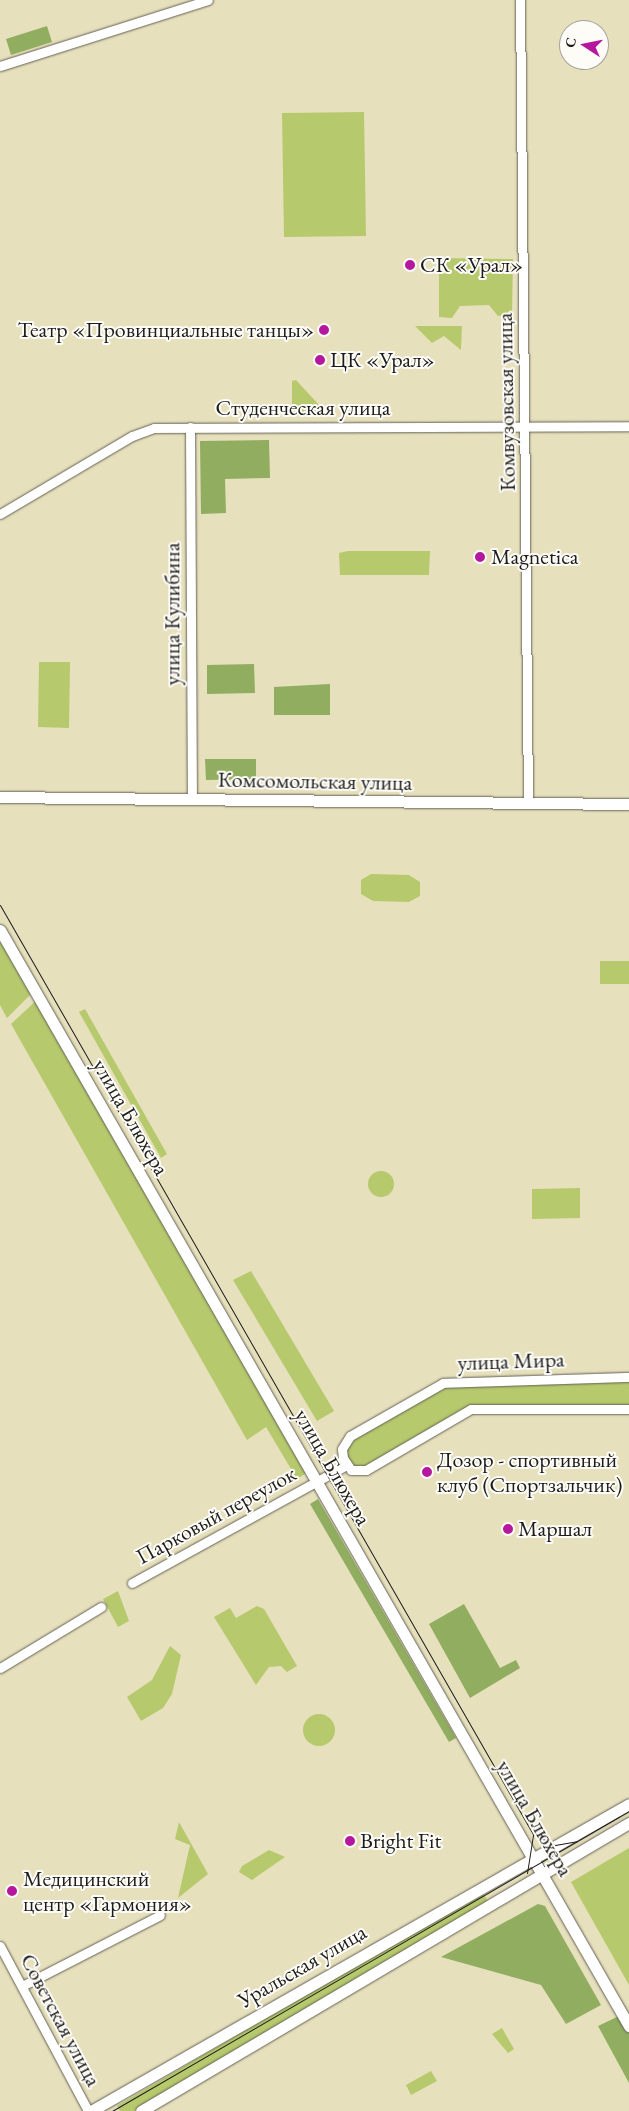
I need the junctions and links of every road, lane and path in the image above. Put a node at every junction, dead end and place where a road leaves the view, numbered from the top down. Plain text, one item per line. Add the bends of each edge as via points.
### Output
1 (208, 0) edge
2 (520, 0) edge
3 (0, 66) edge
4 (525, 425) junction
5 (629, 426) edge
6 (190, 427) junction
7 (0, 514) edge
8 (0, 797) edge
9 (192, 799) junction
10 (528, 803) junction
11 (629, 804) edge
12 (0, 930) edge
13 (629, 1376) edge
14 (629, 1409) edge
15 (347, 1465) junction
16 (318, 1480) junction
17 (132, 1583) dead end
18 (101, 1607) dead end
19 (0, 1668) edge
20 (629, 1804) edge
21 (629, 1823) edge
22 (534, 1856) junction
23 (545, 1875) junction
24 (160, 1914) dead end
25 (1, 1951) edge
26 (22, 1986) junction
27 (629, 2026) edge
28 (89, 2111) edge
29 (141, 2111) edge

1 - 3 street
2 - 4 street, Комвузовская улица
4 - 5 street, Студенческая улица
4 - 6 street, Студенческая улица
4 - 10 street, Комвузовская улица
6 - 7 street, Студенческая улица via 154,428 132,436
6 - 9 street, улица Кулибина
8 - 9 main road, Комсомольская улица
9 - 10 main road, Комсомольская улица
10 - 11 main road, Комсомольская улица
12 - 16 main road, улица Блюхера
13 - 15 street, улица Мира via 443,1383 350,1436 342,1449
14 - 15 street, улица Мира via 471,1409 366,1470 351,1470
15 - 16 street
16 - 17 street, Парковый переулок
16 - 22 main road, улица Блюхера
18 - 19 street
20 - 22 main road, Уральская улица
21 - 23 main road, Уральская улица
22 - 23 main road, улица Блюхера
22 - 28 main road, Уральская улица
23 - 27 main road, улица Блюхера
23 - 29 main road, Уральская улица
24 - 26 street
25 - 26 street, Советская улица
26 - 28 street, Советская улица

